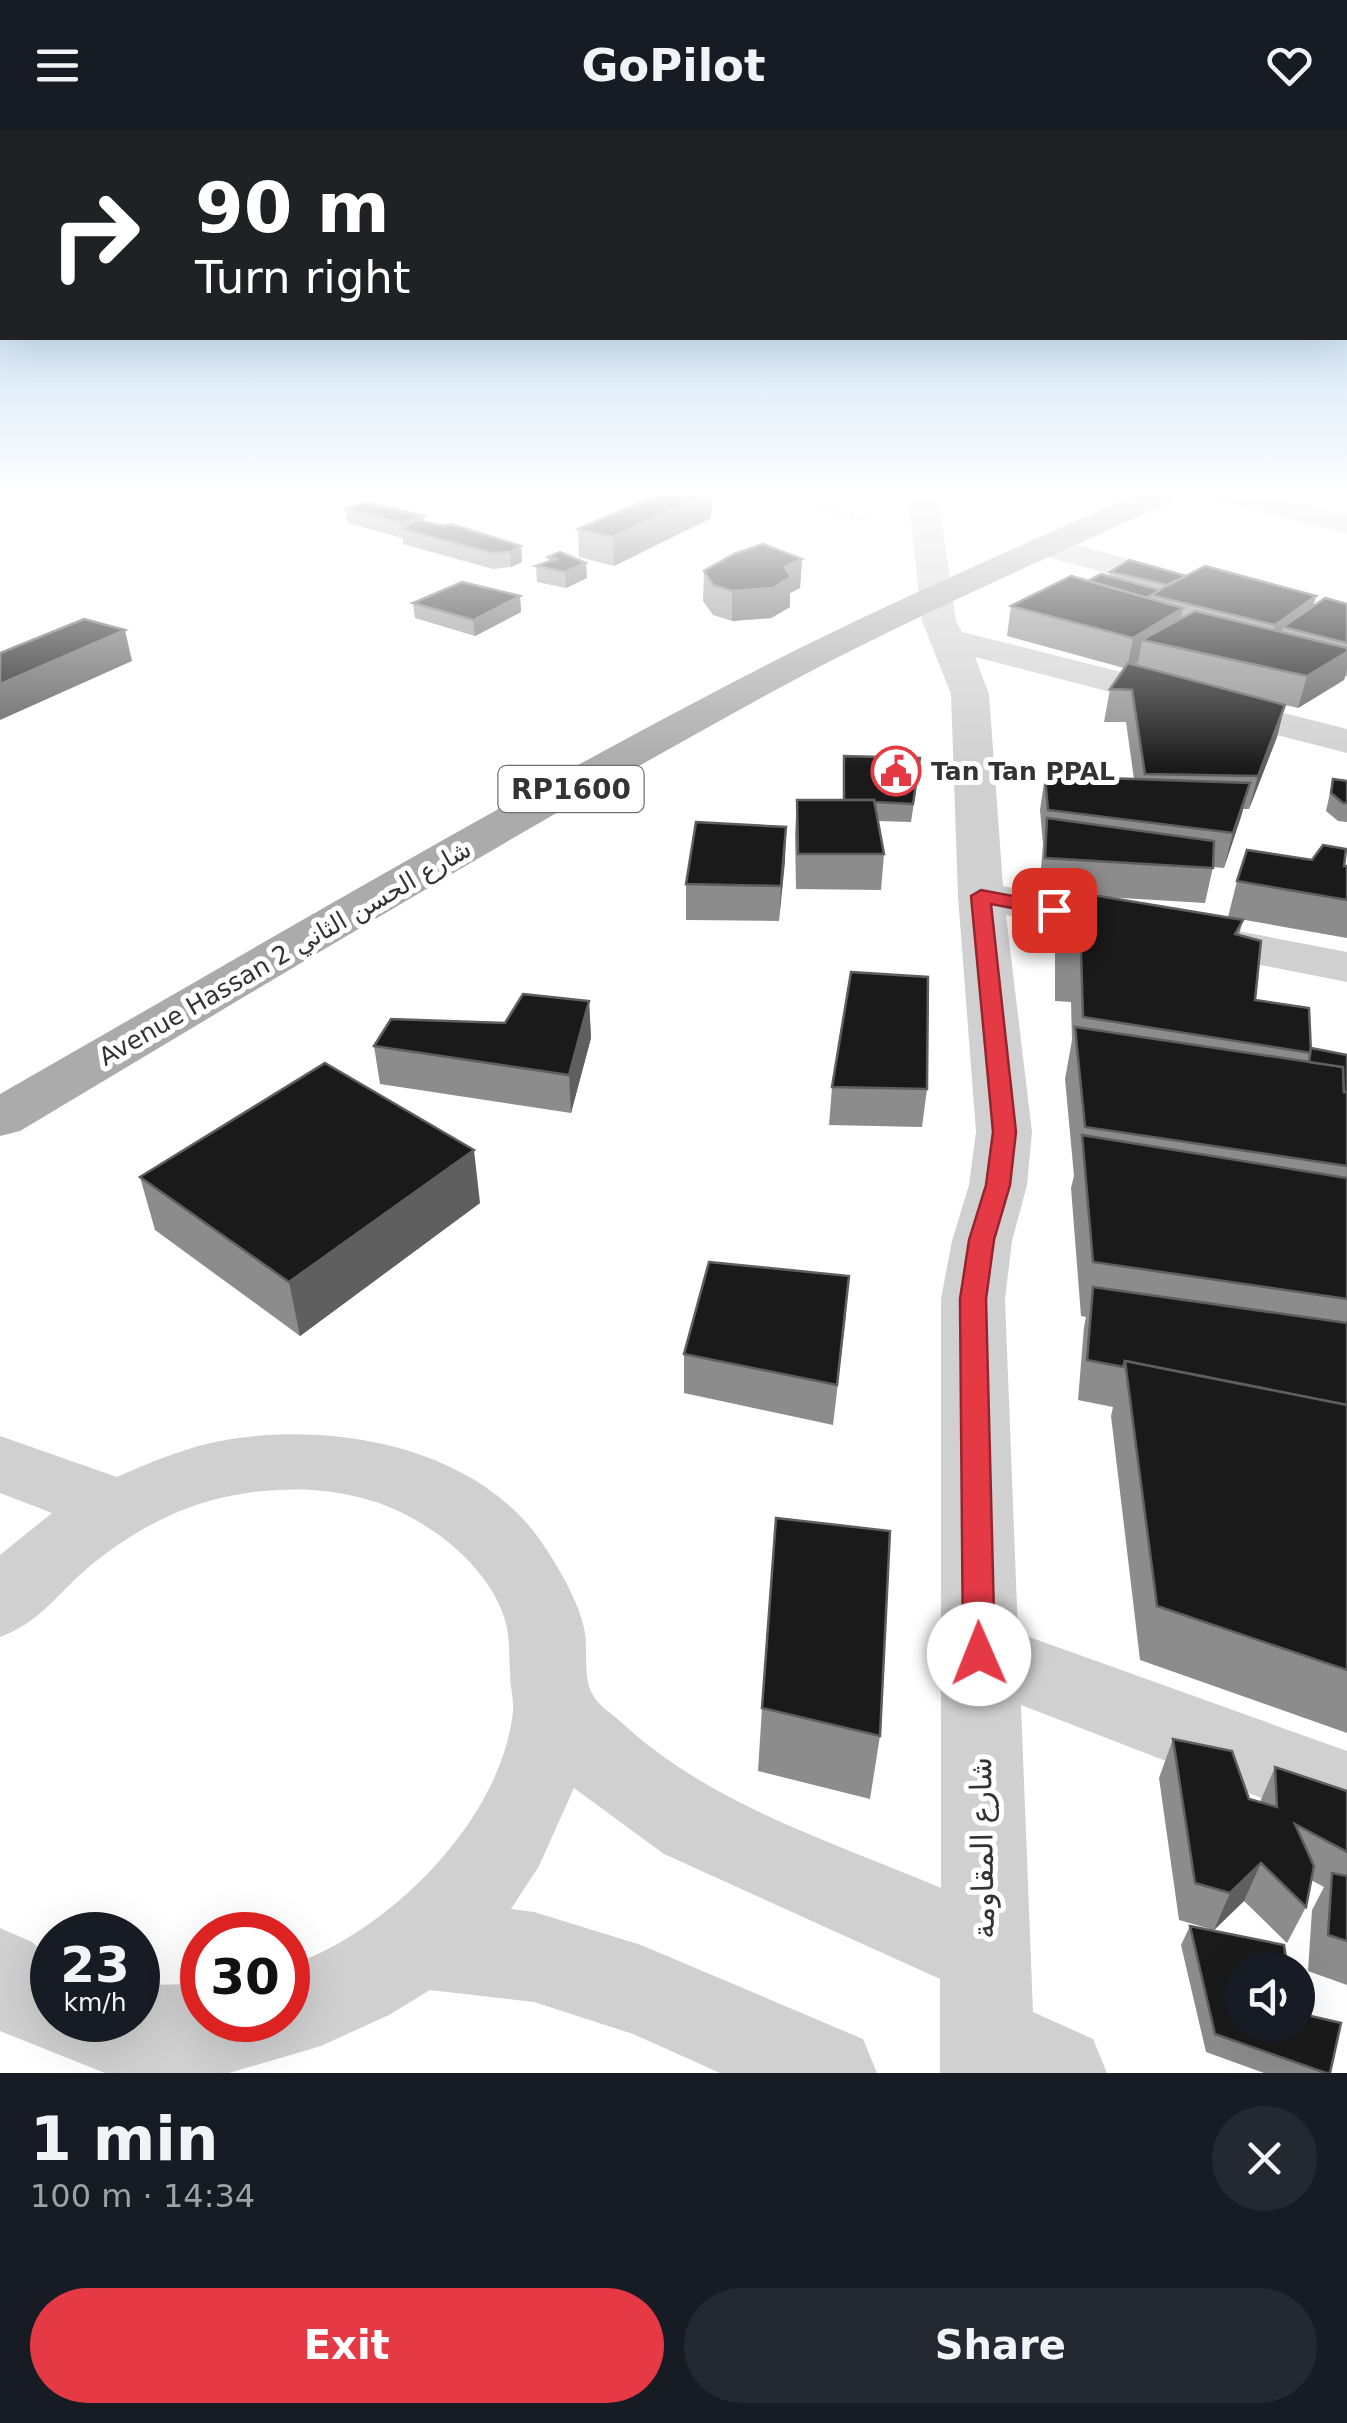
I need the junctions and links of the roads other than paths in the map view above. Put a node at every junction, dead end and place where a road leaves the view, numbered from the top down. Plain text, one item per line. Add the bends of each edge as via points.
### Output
1 (935, 586) edge
2 (987, 586) edge
3 (1191, 586) edge
4 (1215, 592) edge
5 (940, 618) junction
6 (1347, 741) edge
7 (981, 896) junction
8 (1347, 967) edge
9 (0, 1118) edge
10 (0, 1464) edge
11 (118, 1508) junction
12 (0, 1604) edge
13 (979, 1654) junction
14 (553, 1712) junction
15 (1347, 1791) edge
16 (419, 1944) junction
17 (0, 1974) edge
18 (30, 1997) edge
19 (310, 2005) edge
20 (1005, 2035) edge
21 (829, 2073) edge

1 - 5 street, شارع المقاومة
2 - 5 main road, Avenue Hassan 2 شارع الحسن الثاني / RP1600
3 - 4 street
5 - 6 street
5 - 7 street, شارع المقاومة via 970,694
5 - 9 main road, Avenue Hassan 2 شارع الحسن الثاني / RP1600 via 758,684
7 - 8 street
7 - 13 street, شارع المقاومة via 1004,1132 973,1299
10 - 11 street
11 - 12 street via 52,1551
11 - 14 street via 205,1473 293,1459 377,1468 452,1499 509,1552 544,1623
13 - 15 street
13 - 20 street, شارع المقاومة
14 - 16 street via 532,1792 487,1872
14 - 20 street via 614,1770
16 - 19 street
16 - 21 street via 534,1957 641,1990
17 - 18 street

